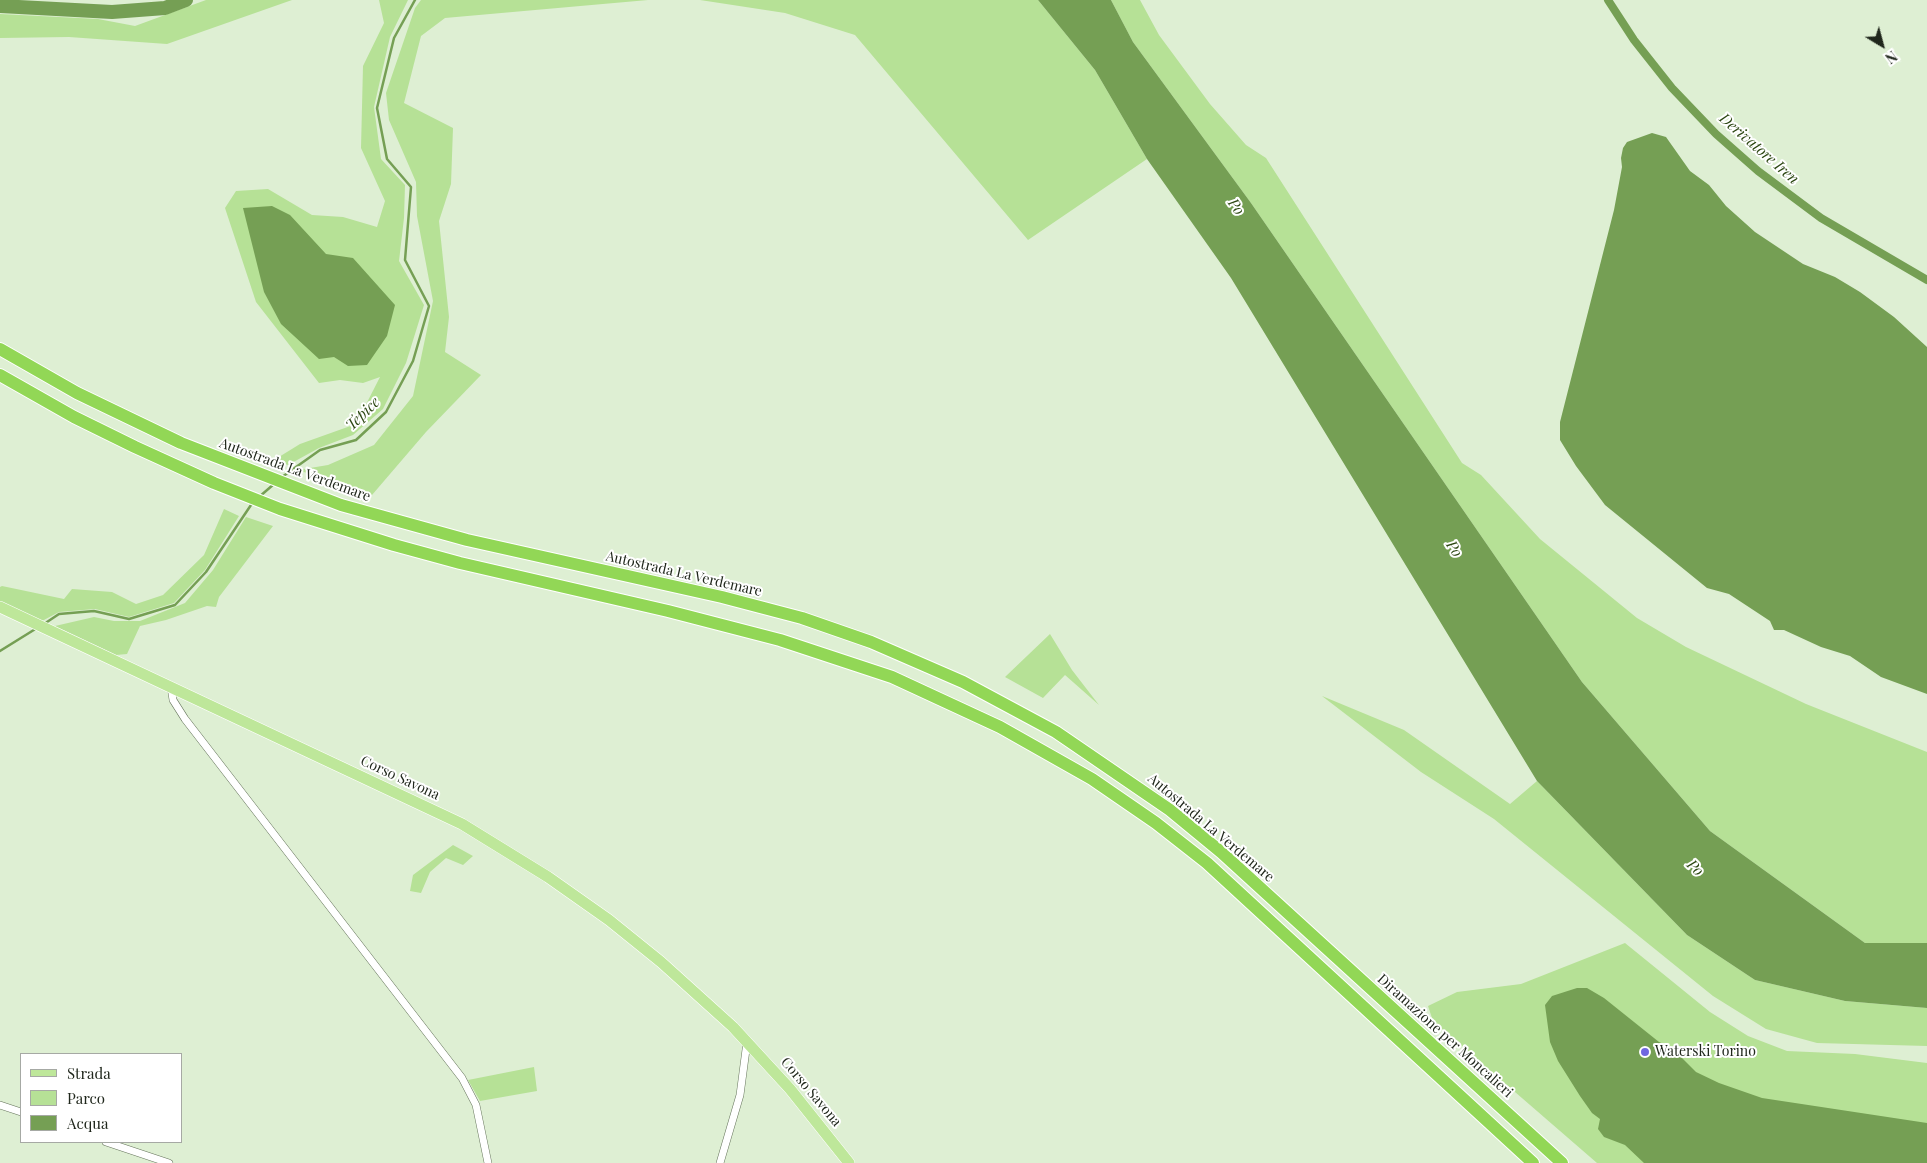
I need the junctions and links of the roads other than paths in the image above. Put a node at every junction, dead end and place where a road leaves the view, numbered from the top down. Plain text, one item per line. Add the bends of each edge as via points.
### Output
1 (0, 349) edge
2 (0, 375) edge
3 (0, 607) edge
4 (171, 687) junction
5 (1307, 931) joint
6 (748, 1041) junction
7 (0, 1105) edge
8 (20, 1112) edge
9 (109, 1143) edge
10 (1560, 1160) edge
11 (169, 1163) edge
12 (488, 1163) edge
13 (720, 1163) edge
14 (849, 1163) edge
15 (1533, 1163) edge

1 - 5 highway, Autostrada La Verdemare via 123,416 181,443 296,488 388,519 467,540 793,616 924,664 1056,732 1138,786 1221,852
2 - 15 highway via 126,443 280,509 460,563 668,611 858,664 936,695 1042,749 1125,801 1207,863
3 - 4 main road, Corso Savona
4 - 6 main road, Corso Savona via 470,829 548,877 609,920 699,995
4 - 12 street via 173,700 185,719 462,1078 476,1105
5 - 10 highway, Diramazione per Moncalieri
6 - 13 street via 740,1095
6 - 14 main road, Corso Savona
7 - 8 street
9 - 11 street

